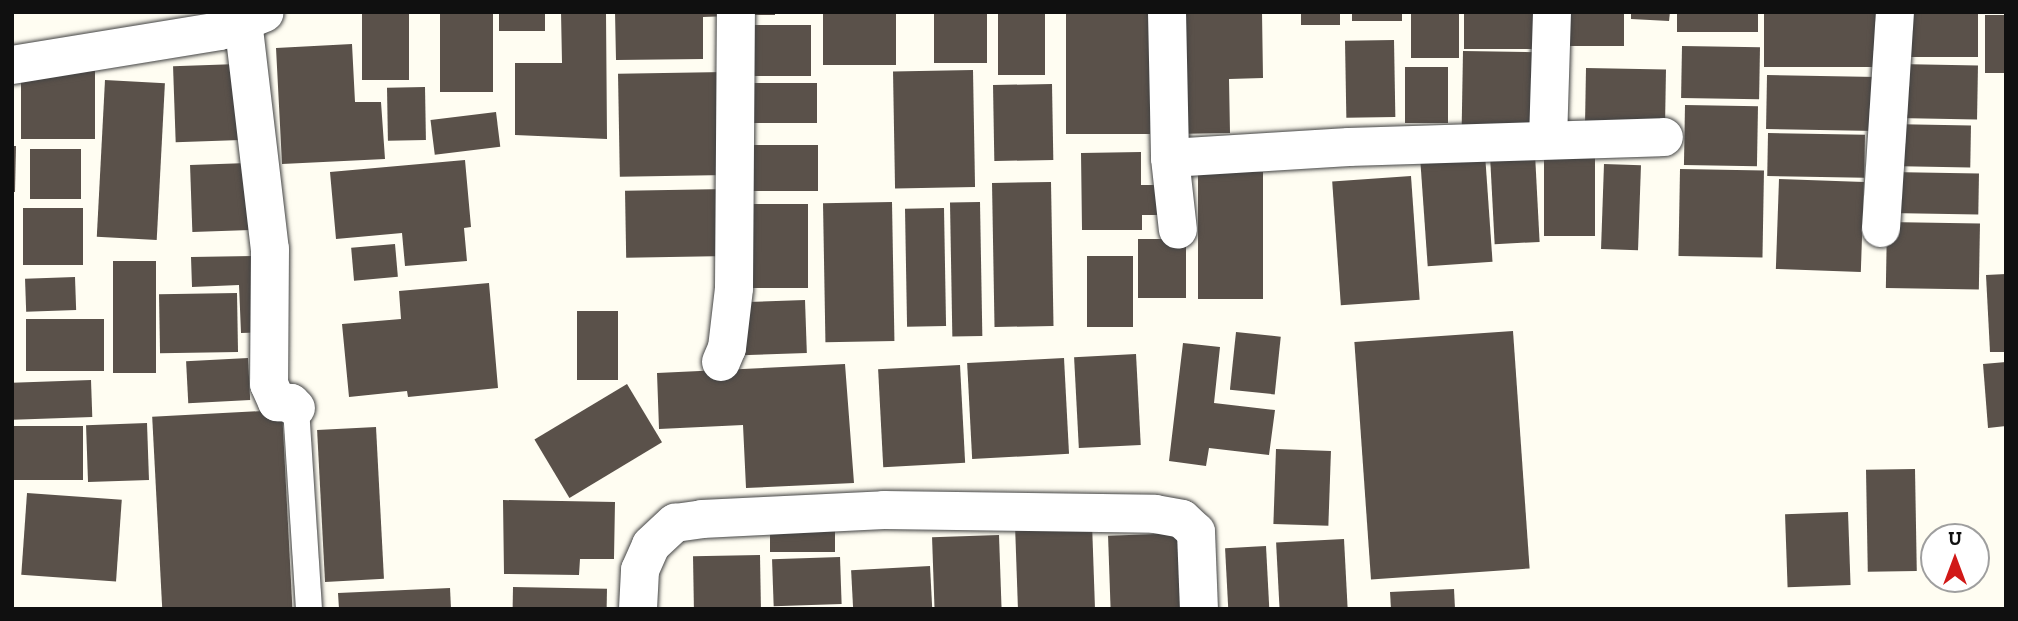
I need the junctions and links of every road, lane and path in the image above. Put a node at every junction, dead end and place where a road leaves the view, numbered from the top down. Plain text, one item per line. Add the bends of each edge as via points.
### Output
1 (736, 12) edge
2 (1167, 12) edge
3 (1552, 12) edge
4 (1895, 12) edge
5 (250, 16) edge
6 (12, 65) edge
7 (1664, 137) dead end
8 (1548, 141) junction
9 (1170, 158) junction
10 (1881, 228) dead end
11 (1178, 230) dead end
12 (722, 362) dead end
13 (296, 408) joint
14 (309, 609) edge
15 (638, 609) edge
16 (1199, 609) edge

1 - 12 street via 734,288
2 - 9 street
3 - 8 street
4 - 10 street
5 - 6 street via 220,32
5 - 13 street via 270,249 269,384 277,402
7 - 8 street
8 - 9 street via 1349,146
9 - 11 street
13 - 14 lane
15 - 16 street via 640,570 651,544 675,523 884,510 1155,514 1182,519 1196,531

